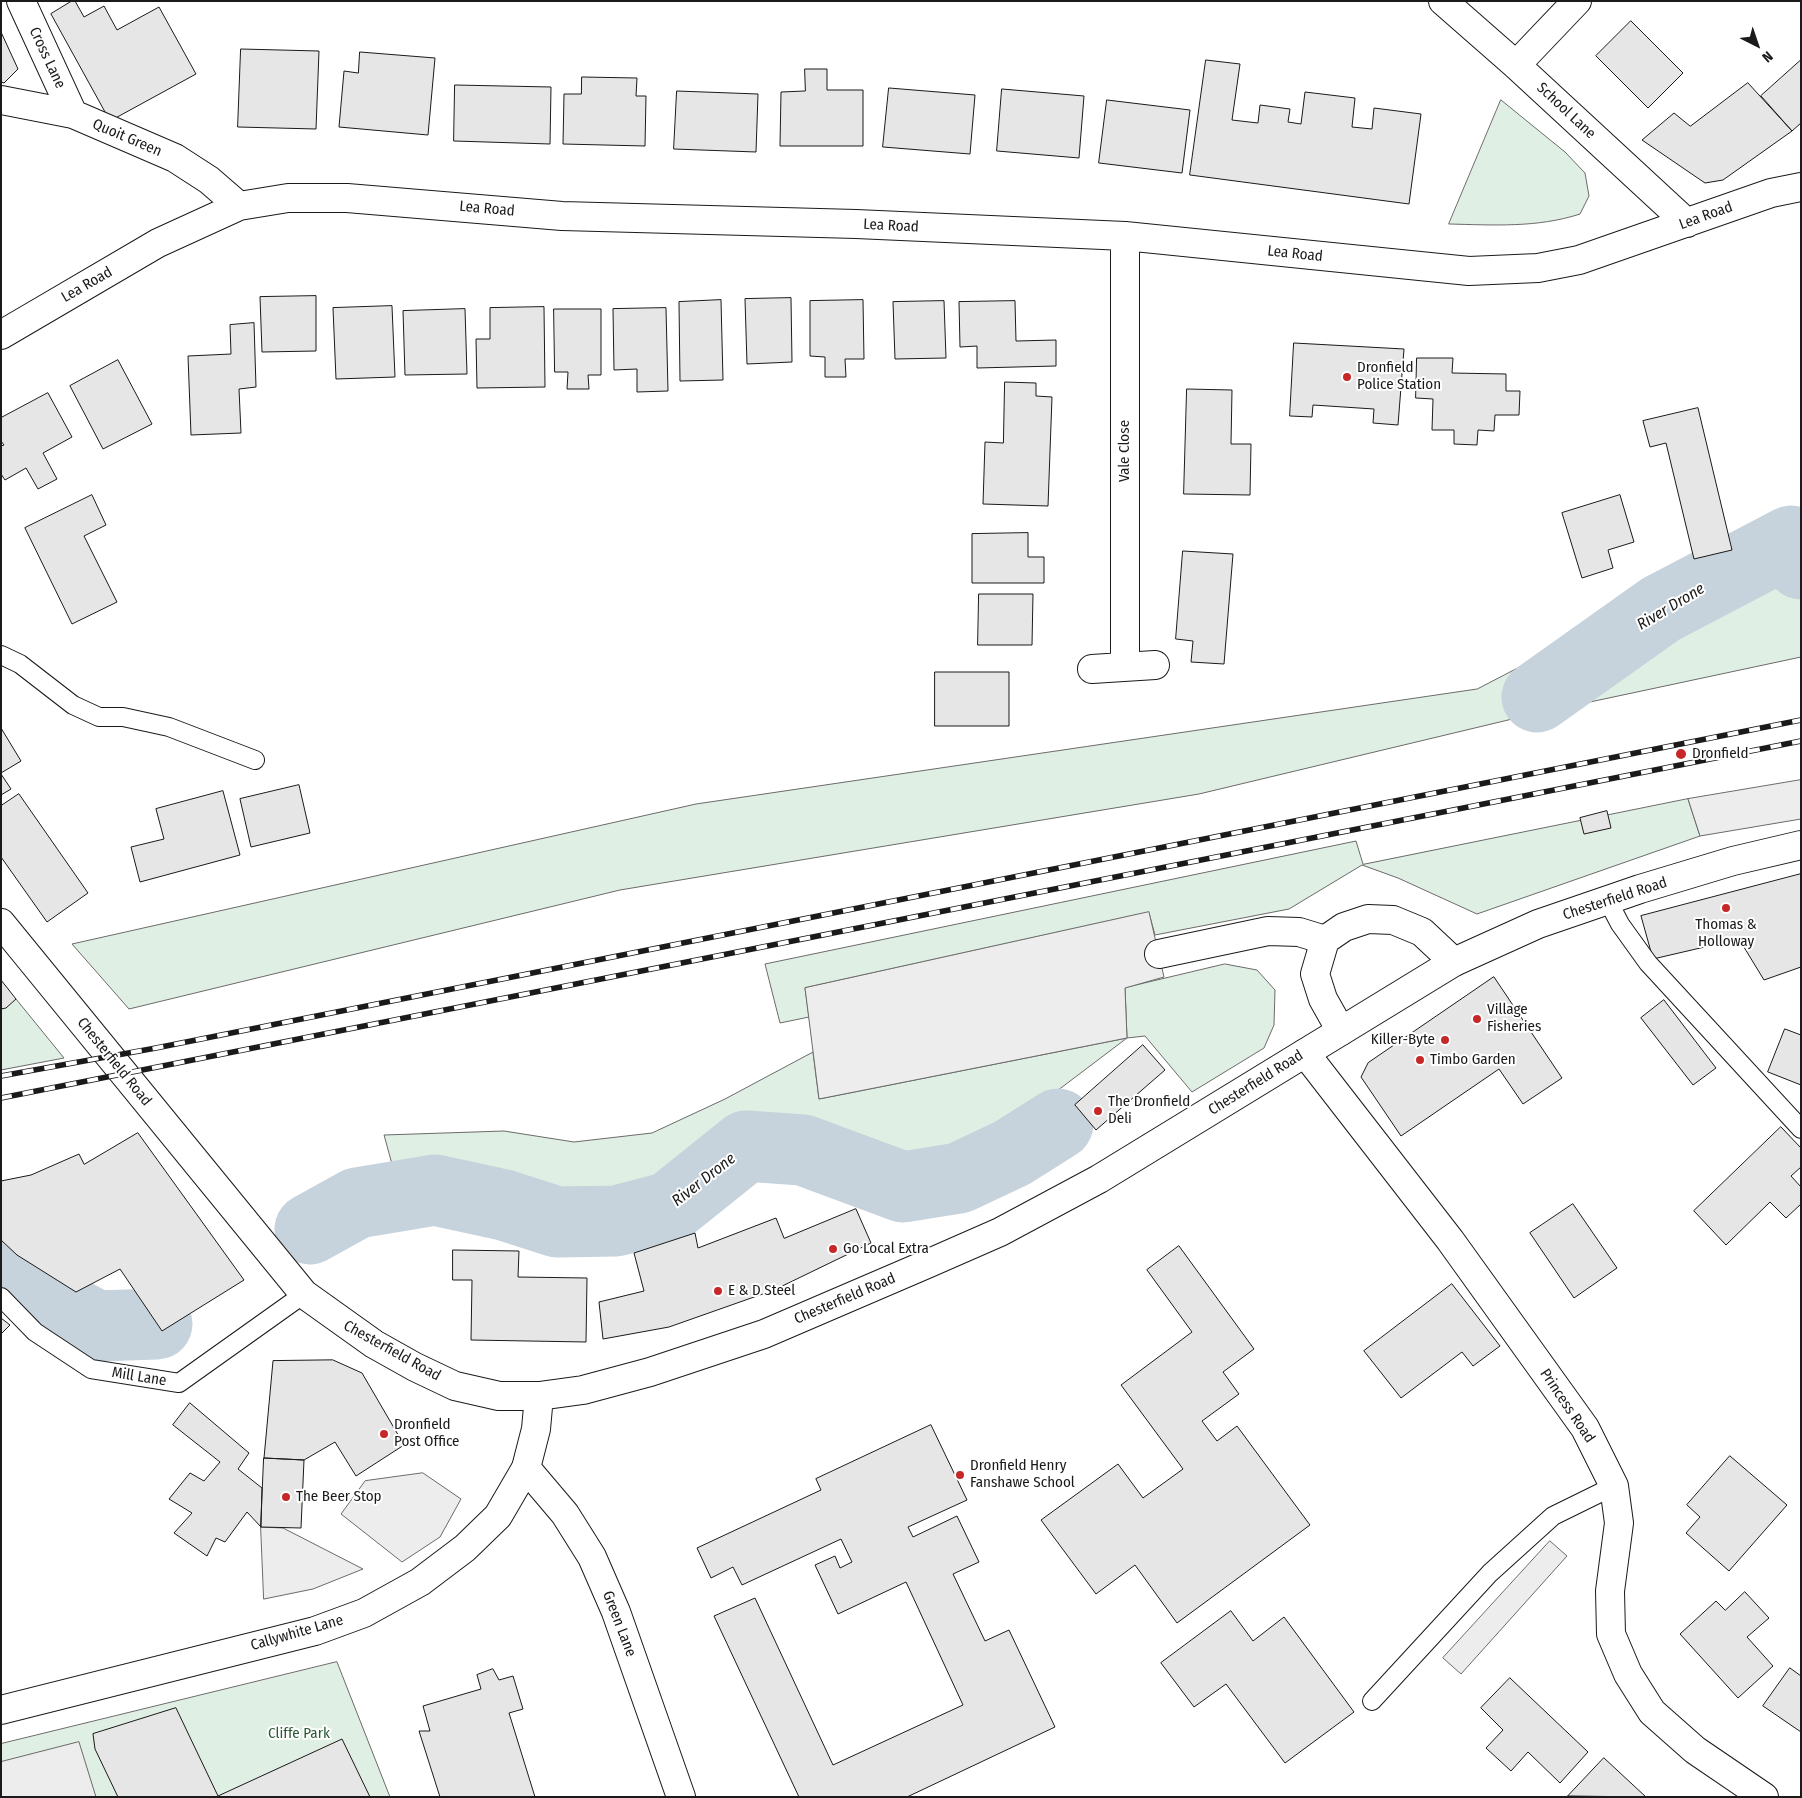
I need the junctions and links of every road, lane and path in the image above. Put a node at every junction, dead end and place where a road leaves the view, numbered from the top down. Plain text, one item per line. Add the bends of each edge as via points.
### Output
1 (21, 1) edge
2 (1443, 1) edge
3 (1577, 1) edge
4 (1516, 65) junction
5 (1, 100) edge
6 (73, 114) junction
7 (1801, 187) edge
8 (239, 206) junction
9 (1687, 223) junction
10 (1125, 236) junction
11 (1, 335) edge
12 (1, 655) edge
13 (1155, 665) dead end
14 (1125, 666) junction
15 (1092, 669) dead end
16 (255, 760) dead end
17 (1801, 845) edge
18 (1608, 901) junction
19 (1, 923) edge
20 (1325, 940) junction
21 (1159, 954) dead end
22 (1454, 962) junction
23 (1341, 1031) junction
24 (1305, 1052) junction
25 (1801, 1129) edge
26 (304, 1294) junction
27 (1, 1297) edge
28 (539, 1396) junction
29 (526, 1468) junction
30 (1614, 1486) junction
31 (1372, 1702) dead end
32 (1, 1710) edge
33 (681, 1797) edge
34 (1764, 1797) edge

1 - 6 street, Cross Lane
2 - 4 street, School Lane
3 - 4 street
4 - 9 street, School Lane
5 - 6 street, Quoit Green
6 - 8 street, Quoit Green via 174,158 209,180
7 - 9 street, Lea Road via 1772,193
8 - 10 street, Lea Road via 288,198 347,198 562,216
8 - 11 street, Lea Road via 158,244
9 - 10 street, Lea Road via 1579,260 1538,268 1469,271
10 - 14 street, Vale Close
12 - 16 lane via 20,664 73,705 99,717 123,717 169,727
13 - 14 street
14 - 15 street
17 - 18 street, Chesterfield Road via 1733,861
18 - 22 street, Chesterfield Road via 1538,924
18 - 25 lane via 1648,963
19 - 26 street, Chesterfield Road
20 - 21 street via 1299,932 1268,931
20 - 22 street via 1344,927 1368,919 1393,920 1422,932
20 - 23 street via 1315,974 1323,999
22 - 23 street, Chesterfield Road
23 - 24 street, Chesterfield Road
24 - 28 street, Chesterfield Road via 1099,1179 991,1236 764,1334 650,1372 583,1390
24 - 30 street, Princess Road via 1450,1240 1585,1428
26 - 27 lane, Mill Lane via 179,1383 91,1369 35,1332
26 - 28 street, Chesterfield Road via 374,1344 456,1386 499,1396
28 - 29 street, Callywhite Lane via 536,1429
29 - 32 street, Callywhite Lane via 498,1516 465,1548 420,1582 364,1613 316,1631
29 - 33 street, Green Lane via 565,1514 592,1558 616,1612
30 - 31 lane via 1553,1516 1490,1574
30 - 34 street, Princess Road via 1619,1523 1610,1591 1612,1634 1628,1674 1652,1712 1695,1750

